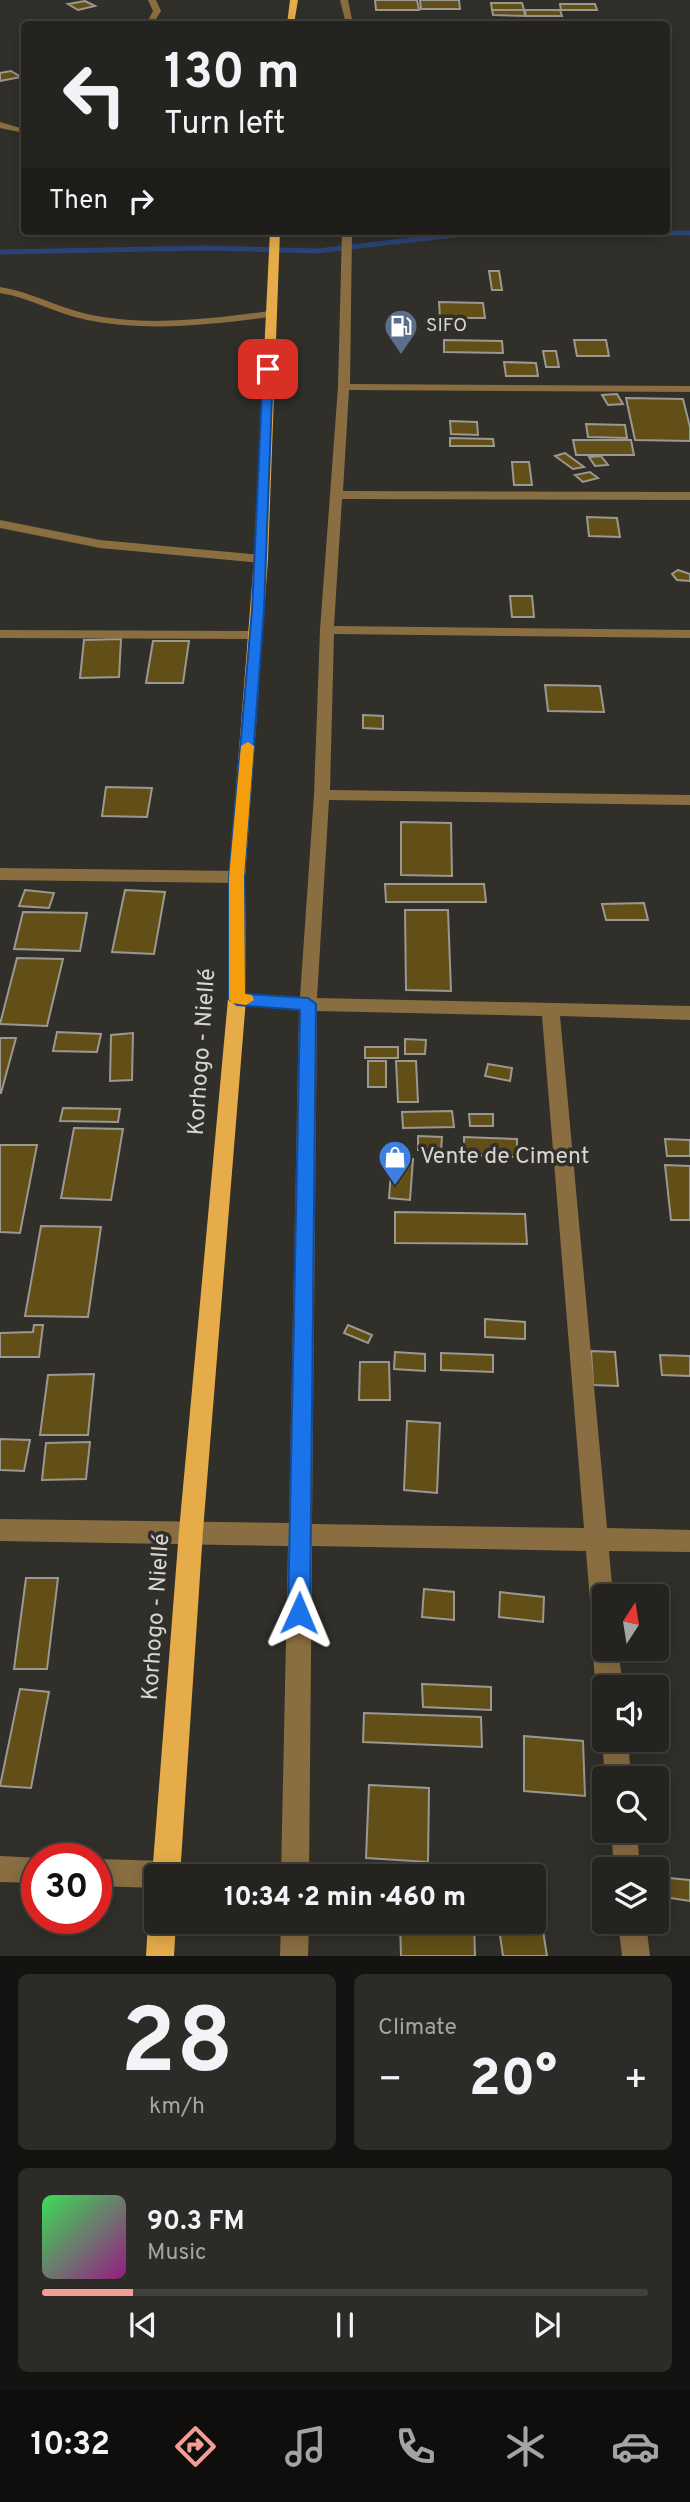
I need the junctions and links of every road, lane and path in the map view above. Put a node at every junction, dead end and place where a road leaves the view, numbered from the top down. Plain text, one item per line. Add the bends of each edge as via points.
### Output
1 (152, 0) edge
2 (294, 0) edge
3 (344, 0) edge
4 (152, 21) edge
5 (291, 21) edge
6 (349, 21) edge
7 (0, 118) edge
8 (3, 126) edge
9 (21, 130) edge
10 (275, 235) edge
11 (347, 235) edge
12 (0, 290) edge
13 (270, 314) junction
14 (344, 387) junction
15 (690, 388) edge
16 (337, 495) junction
17 (690, 496) edge
18 (0, 524) edge
19 (261, 559) junction
20 (327, 630) junction
21 (0, 634) edge
22 (690, 634) edge
23 (256, 635) junction
24 (322, 795) junction
25 (690, 800) edge
26 (0, 874) edge
27 (237, 877) junction
28 (237, 999) junction
29 (308, 1004) junction
30 (550, 1010) junction
31 (690, 1013) edge
32 (0, 1530) edge
33 (191, 1531) junction
34 (300, 1534) junction
35 (596, 1539) junction
36 (690, 1541) edge
37 (600, 1584) edge
38 (167, 1864) edge
39 (295, 1864) edge
40 (0, 1869) edge
41 (21, 1870) edge
42 (112, 1873) edge
43 (144, 1875) edge
44 (161, 1934) edge
45 (295, 1934) edge
46 (633, 1934) edge
47 (160, 1956) edge
48 (294, 1956) edge
49 (636, 1956) edge

1 - 4 street via 157,11
2 - 5 main road
3 - 6 street
7 - 8 street
8 - 9 street
10 - 13 main road, Korhogo - Niellé
11 - 14 street
12 - 13 street via 96,319 210,323
13 - 19 main road, Korhogo - Niellé
14 - 15 street
14 - 16 street
16 - 17 street
16 - 20 street
18 - 19 street via 100,544
19 - 23 main road, Korhogo - Niellé
20 - 22 street
20 - 24 street
21 - 23 street
23 - 27 main road, Korhogo - Niellé
24 - 25 street
24 - 29 street
26 - 27 street
27 - 28 main road, Korhogo - Niellé
28 - 29 street
28 - 33 main road, Korhogo - Niellé
29 - 30 street
29 - 34 street
30 - 31 street
30 - 35 street
32 - 33 street
33 - 34 street
33 - 38 main road, Korhogo - Niellé
34 - 35 street
34 - 39 street
35 - 36 street
35 - 37 street
40 - 41 street
42 - 43 street
44 - 47 main road
45 - 48 street
46 - 49 street

